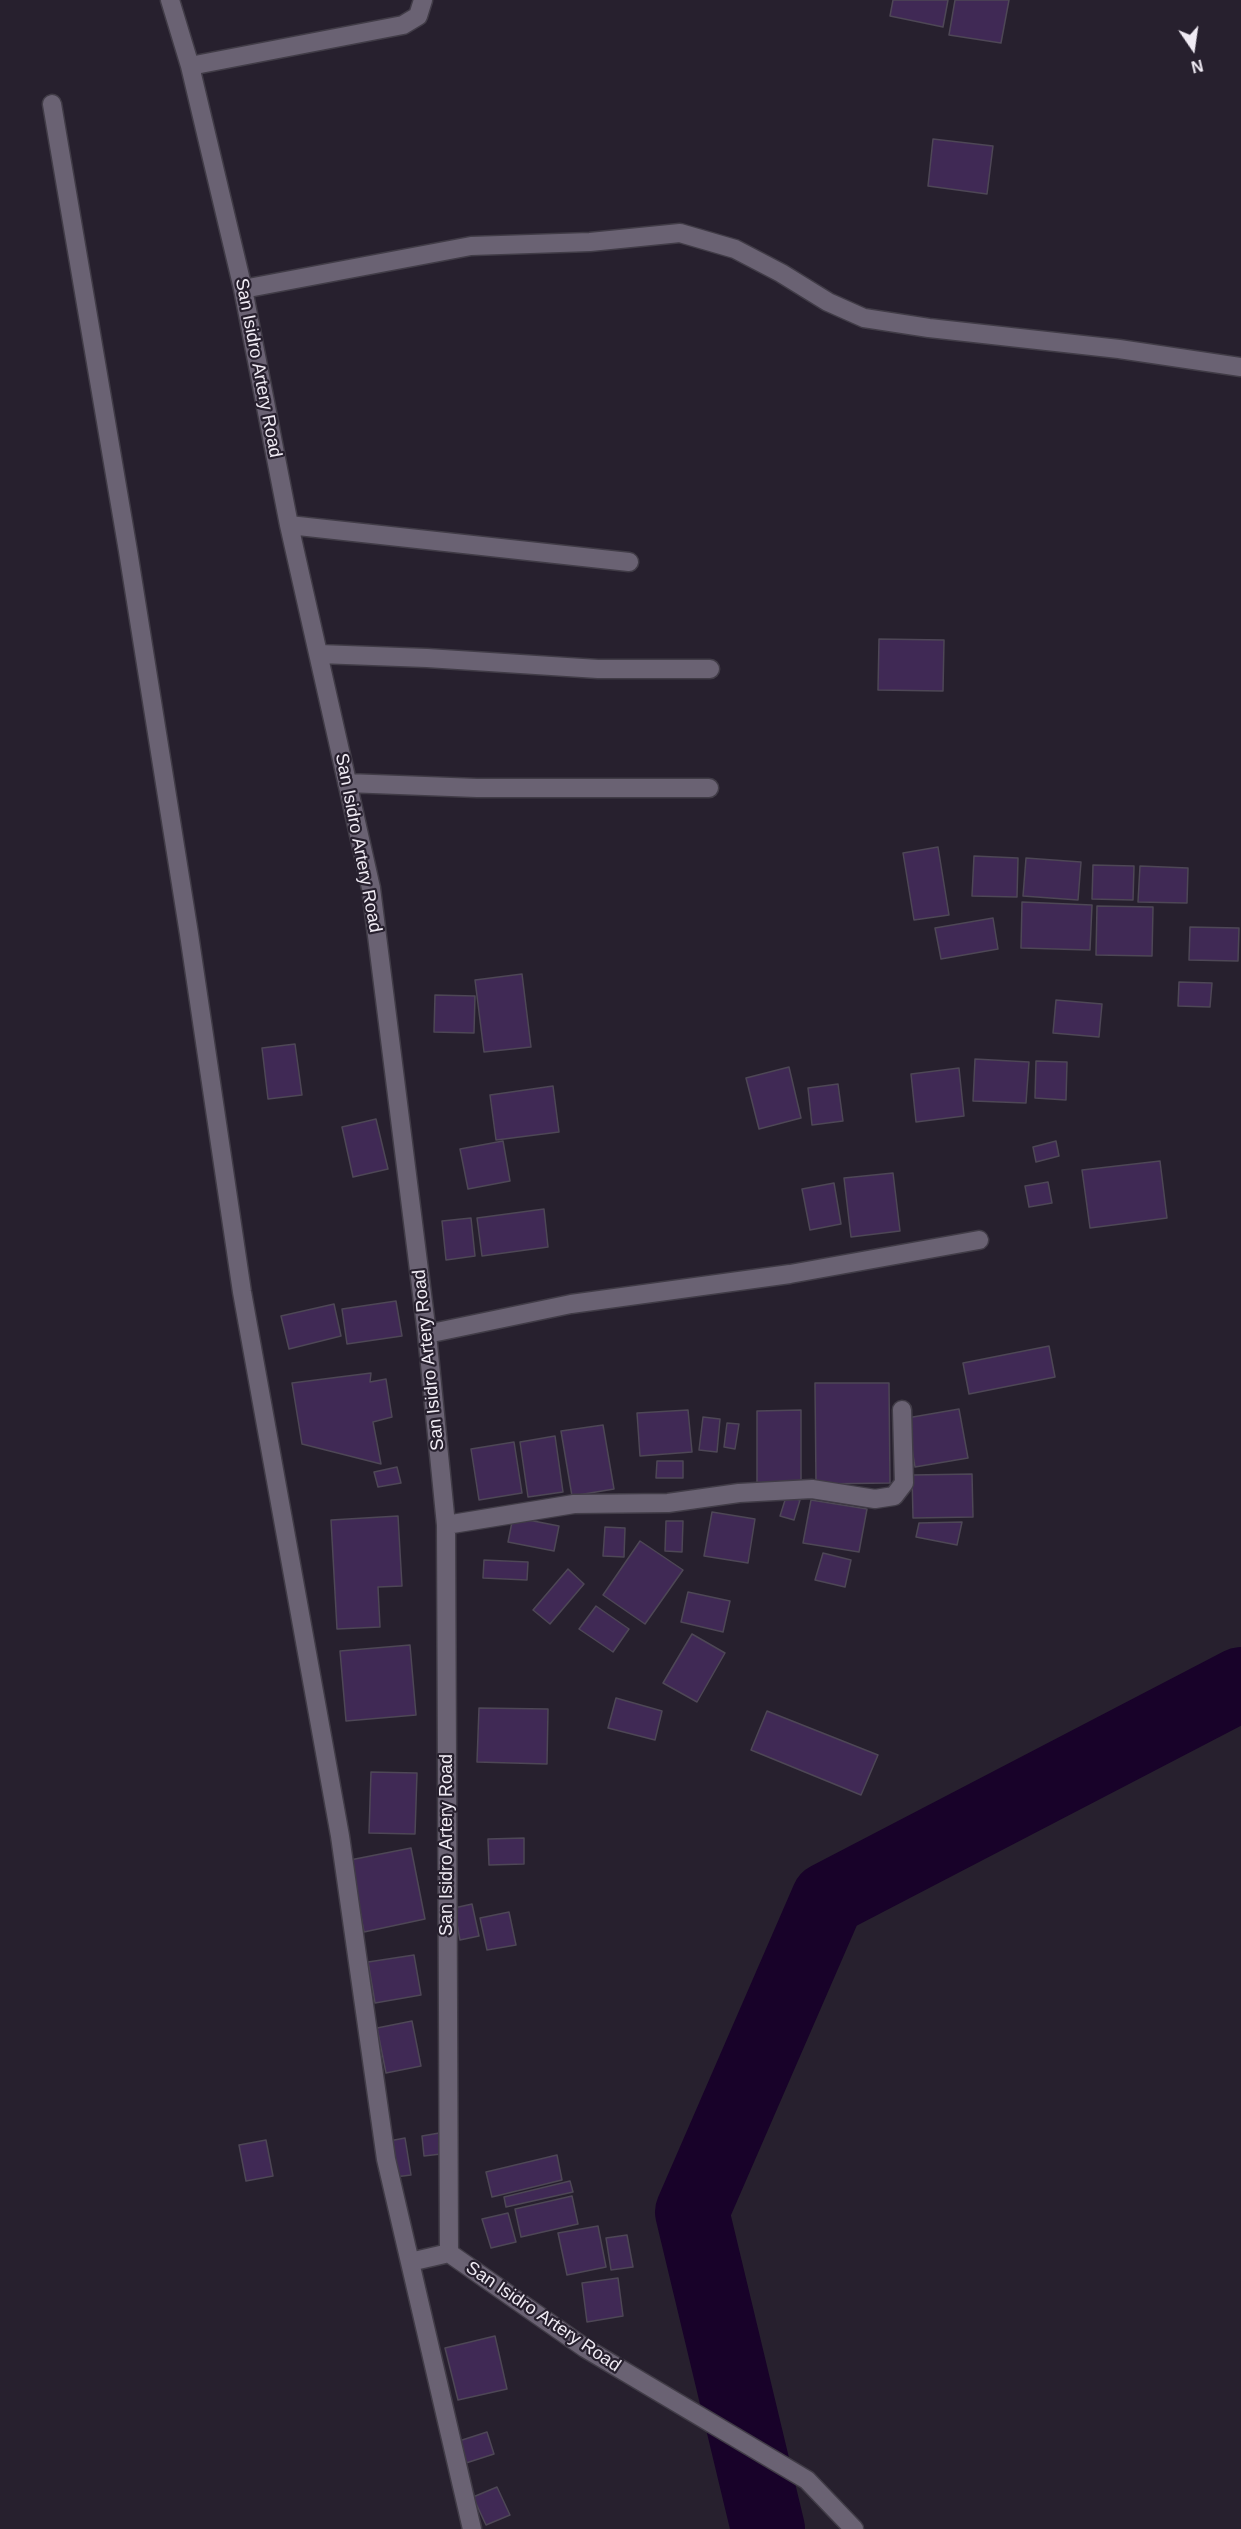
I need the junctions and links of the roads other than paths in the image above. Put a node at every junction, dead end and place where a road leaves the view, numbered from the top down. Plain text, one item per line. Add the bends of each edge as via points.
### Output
1 (170, 0) edge
2 (423, 0) edge
3 (190, 66) junction
4 (52, 104) dead end
5 (243, 289) junction
6 (1241, 367) edge
7 (289, 525) junction
8 (629, 562) dead end
9 (319, 654) junction
10 (710, 669) dead end
11 (347, 783) junction
12 (709, 788) dead end
13 (979, 1240) dead end
14 (427, 1334) junction
15 (902, 1410) dead end
16 (446, 1525) junction
17 (449, 2253) junction
18 (410, 2262) junction
19 (472, 2529) edge
20 (854, 2529) edge

1 - 3 street, San Isidro Artery Road
2 - 3 street via 418,16 403,25
3 - 5 street, San Isidro Artery Road
4 - 18 street via 185,910 242,1292 340,1836 386,2159
5 - 6 street via 471,246 590,242 680,233 735,249 864,318
5 - 7 street, San Isidro Artery Road
7 - 8 street
7 - 9 street, San Isidro Artery Road
9 - 10 street via 598,669
9 - 11 street, San Isidro Artery Road
11 - 12 street via 477,788
11 - 14 street, San Isidro Artery Road via 371,888
13 - 14 street via 790,1274 571,1304
14 - 16 street, San Isidro Artery Road
15 - 16 street via 904,1484 894,1496 876,1499 812,1489 739,1493 668,1503 574,1504
16 - 17 street, San Isidro Artery Road
17 - 18 street
17 - 20 street, San Isidro Artery Road via 585,2348 807,2480
18 - 19 street

